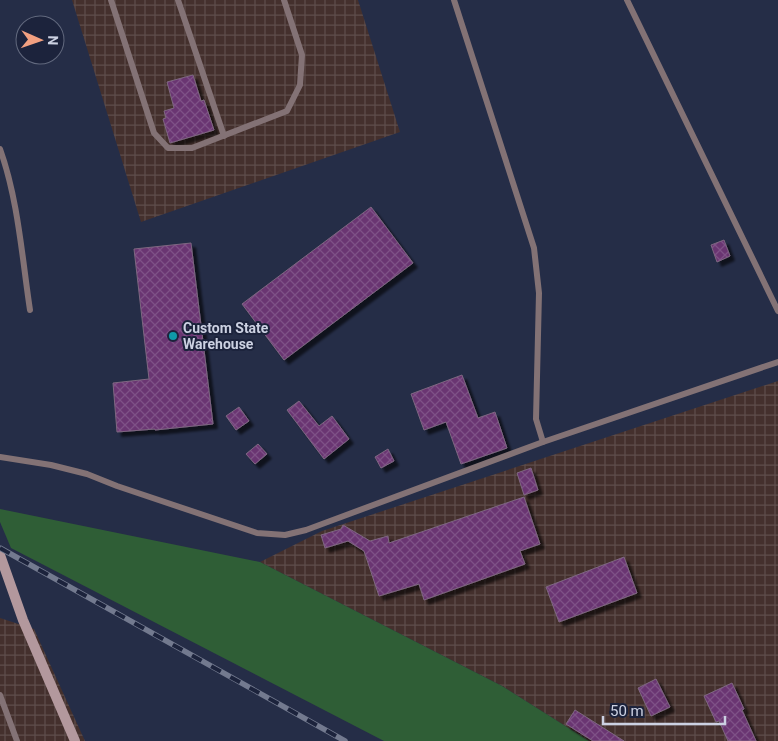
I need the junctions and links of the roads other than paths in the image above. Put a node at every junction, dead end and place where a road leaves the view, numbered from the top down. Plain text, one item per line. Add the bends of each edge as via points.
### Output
1 (111, 0) edge
2 (178, 0) edge
3 (284, 0) edge
4 (454, 0) edge
5 (628, 0) edge
6 (224, 136) junction
7 (0, 149) edge
8 (30, 310) dead end
9 (778, 311) edge
10 (778, 362) edge
11 (543, 442) junction
12 (0, 457) edge
13 (0, 555) edge
14 (0, 695) edge
15 (17, 741) edge
16 (75, 741) edge

1 - 6 lane via 154,133 168,148 192,148
2 - 6 lane
3 - 6 lane via 302,55 300,85 287,111
4 - 11 lane via 534,248 539,293 536,419
5 - 9 lane
7 - 8 lane via 11,190
10 - 11 lane
11 - 12 lane via 285,535 257,533 87,474
13 - 16 main road via 23,620
14 - 15 lane

